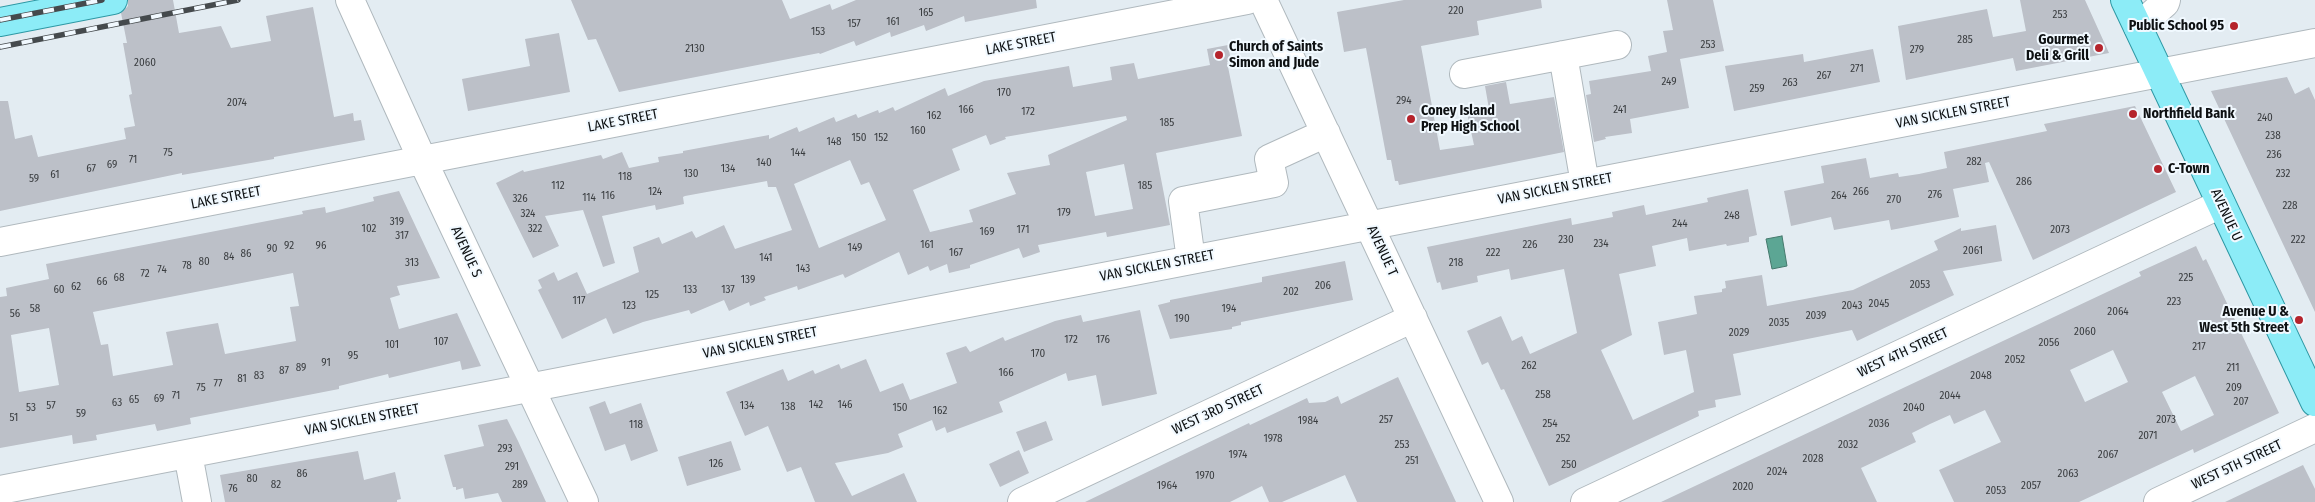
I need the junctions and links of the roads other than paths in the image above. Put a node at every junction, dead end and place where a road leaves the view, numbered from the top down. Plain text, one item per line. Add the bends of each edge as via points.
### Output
1 (113, 0) edge
2 (350, 0) edge
3 (1247, 0) edge
4 (1264, 0) edge
5 (2125, 0) edge
6 (2166, 0) edge
7 (50, 6) edge
8 (0, 22) edge
9 (2138, 27) junction
10 (2315, 43) edge
11 (1617, 45) dead end
12 (1563, 55) junction
13 (2160, 73) junction
14 (1464, 74) dead end
15 (1326, 133) junction
16 (422, 159) junction
17 (1585, 184) junction
18 (2221, 204) junction
19 (1370, 225) junction
20 (0, 242) edge
21 (1191, 260) junction
22 (1413, 318) junction
23 (530, 387) junction
24 (2315, 402) edge
25 (2315, 428) edge
26 (188, 454) junction
27 (0, 490) edge
28 (197, 502) edge
29 (584, 502) edge
30 (1022, 502) edge
31 (1499, 502) edge
32 (1585, 502) edge
33 (2158, 502) edge

1 - 7 main road
2 - 16 street, AVENUE S
3 - 16 street, LAKE STREET
4 - 15 street, AVENUE T
5 - 9 main road, AVENUE U
6 - 9 street
7 - 8 main road
9 - 13 main road, AVENUE U
10 - 13 street, VAN SICKLEN STREET
11 - 12 street
12 - 14 street
12 - 17 street
13 - 17 street, VAN SICKLEN STREET
13 - 18 main road, AVENUE U
15 - 19 street, AVENUE T
15 - 21 street via 1268,159 1274,183 1183,201
16 - 20 street, LAKE STREET
16 - 23 street, AVENUE S
17 - 19 street, VAN SICKLEN STREET
18 - 24 main road, AVENUE U
18 - 32 street, WEST 4TH STREET
19 - 21 street, VAN SICKLEN STREET
19 - 22 street, AVENUE T
21 - 23 street, VAN SICKLEN STREET
22 - 30 street, WEST 3RD STREET
22 - 31 street, AVENUE T
23 - 26 street, VAN SICKLEN STREET
23 - 29 street, AVENUE S
25 - 33 street, WEST 5TH STREET
26 - 27 street, VAN SICKLEN STREET
26 - 28 street

